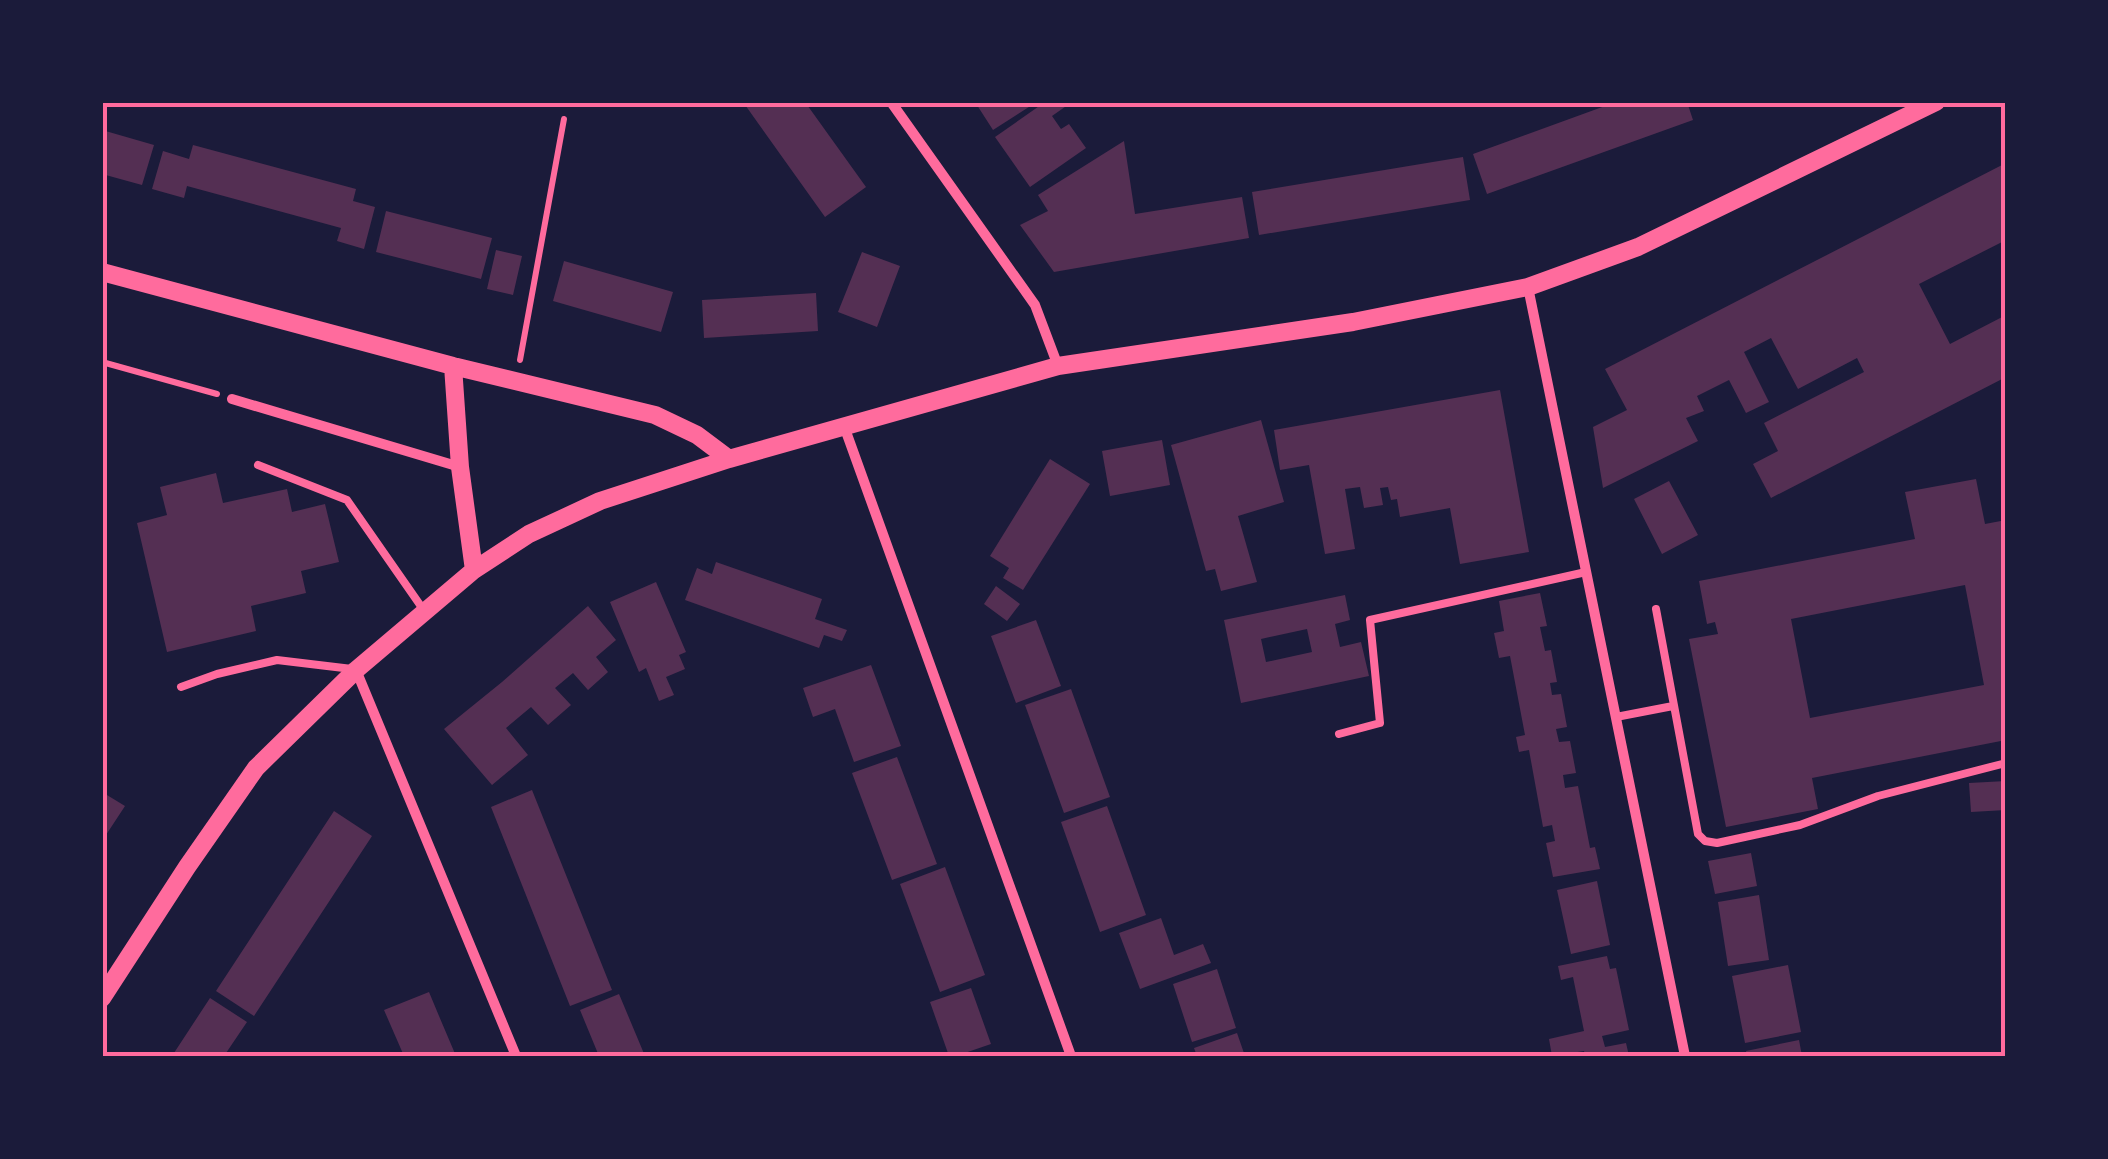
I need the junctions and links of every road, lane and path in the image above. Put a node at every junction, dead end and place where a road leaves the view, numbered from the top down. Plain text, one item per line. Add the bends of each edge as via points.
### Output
1 (891, 102) edge
2 (1936, 102) edge
3 (564, 118) dead end
4 (102, 272) edge
5 (1528, 287) junction
6 (102, 362) edge
7 (453, 366) junction
8 (1058, 366) junction
9 (516, 380) junction
10 (232, 399) joint
11 (843, 425) junction
12 (729, 459) junction
13 (258, 465) dead end
14 (460, 467) junction
15 (474, 570) junction
16 (1586, 572) junction
17 (1656, 609) dead end
18 (424, 612) junction
19 (356, 670) junction
20 (182, 686) dead end
21 (1673, 706) junction
22 (1616, 717) junction
23 (1339, 734) dead end
24 (2006, 763) edge
25 (102, 998) edge
26 (516, 1056) edge
27 (1071, 1056) edge
28 (1685, 1056) edge

1 - 8 street via 1035,305
2 - 5 street via 1638,247
3 - 9 path
4 - 7 street
5 - 8 street via 1352,322
5 - 16 street
6 - 10 path
7 - 9 street
7 - 14 street
8 - 11 street
9 - 12 street via 655,416 697,434
10 - 14 street
11 - 12 street
11 - 27 street
12 - 15 street via 600,501 529,534
13 - 18 lane via 348,500
14 - 15 street
15 - 18 street
16 - 22 street
16 - 23 lane via 1370,620 1380,723
17 - 21 lane
18 - 19 street
19 - 20 lane via 277,660
19 - 25 street via 256,768
19 - 26 street
21 - 22 lane
21 - 24 lane via 1698,834 1705,841 1800,825 1878,796
22 - 28 street

